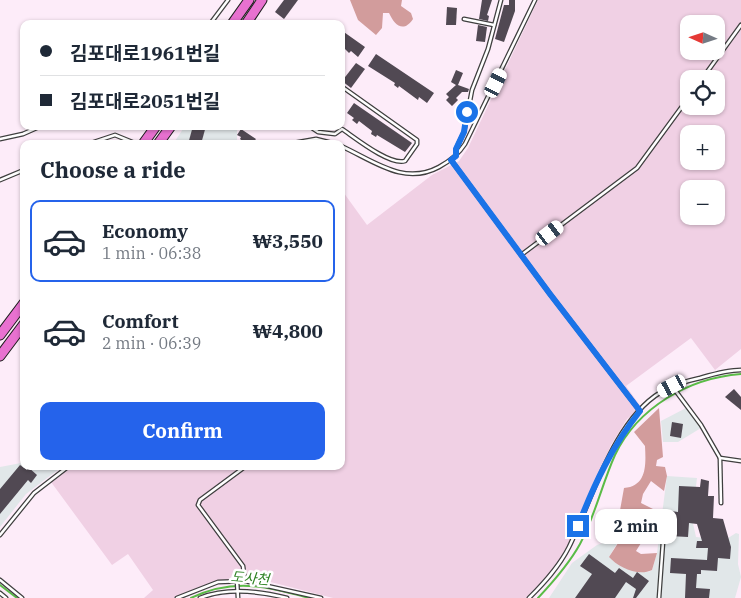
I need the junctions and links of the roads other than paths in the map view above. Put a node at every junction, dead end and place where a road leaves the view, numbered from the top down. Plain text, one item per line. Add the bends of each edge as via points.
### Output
1 (228, 0) edge
2 (249, 0) edge
3 (262, 0) edge
4 (501, 0) edge
5 (536, 0) edge
6 (464, 19) dead end
7 (213, 20) edge
8 (235, 20) edge
9 (249, 20) edge
10 (494, 25) junction
11 (741, 25) edge
12 (708, 70) edge
13 (345, 89) edge
14 (680, 110) edge
15 (28, 130) edge
16 (315, 130) edge
17 (341, 130) edge
18 (343, 130) edge
19 (0, 139) edge
20 (100, 140) edge
21 (127, 140) edge
22 (345, 148) edge
23 (456, 156) junction
24 (451, 160) junction
25 (20, 172) edge
26 (0, 180) edge
27 (521, 255) junction
28 (20, 309) edge
29 (20, 329) edge
30 (0, 335) edge
31 (0, 356) edge
32 (741, 370) edge
33 (673, 388) junction
34 (640, 411) junction
35 (720, 458) junction
36 (741, 461) edge
37 (64, 470) edge
38 (241, 470) edge
39 (721, 503) dead end
40 (664, 528) dead end
41 (0, 535) edge
42 (0, 580) edge
43 (245, 581) junction
44 (237, 582) junction
45 (236, 590) junction
46 (0, 593) edge
47 (6, 598) edge
48 (22, 598) edge
49 (177, 598) edge
50 (200, 598) edge
51 (238, 598) edge
52 (287, 598) edge
53 (321, 598) edge
54 (528, 598) edge
55 (658, 598) edge

1 - 7 lane
2 - 8 main road
3 - 9 main road
4 - 10 lane
5 - 23 lane via 465,144
6 - 10 lane
10 - 23 lane via 472,90
11 - 12 lane
13 - 18 lane via 417,140 417,144 405,161 400,162 374,151
14 - 27 lane via 638,168
15 - 19 lane
16 - 17 lane via 335,134
20 - 21 lane via 115,135
22 - 24 lane via 406,175 427,172
23 - 24 lane
24 - 27 lane
25 - 26 lane
27 - 34 lane
28 - 30 main road
29 - 31 main road
32 - 33 lane via 721,372
33 - 34 lane via 647,402
33 - 35 lane via 698,420
34 - 54 lane via 618,441 557,567
35 - 36 lane
35 - 39 lane
37 - 41 lane via 34,493
38 - 43 lane via 200,500 198,505 243,566
40 - 55 lane
42 - 48 lane
43 - 44 lane
43 - 53 lane
44 - 45 lane
44 - 49 lane via 212,584
45 - 50 lane
45 - 51 lane
45 - 52 lane
46 - 47 lane

